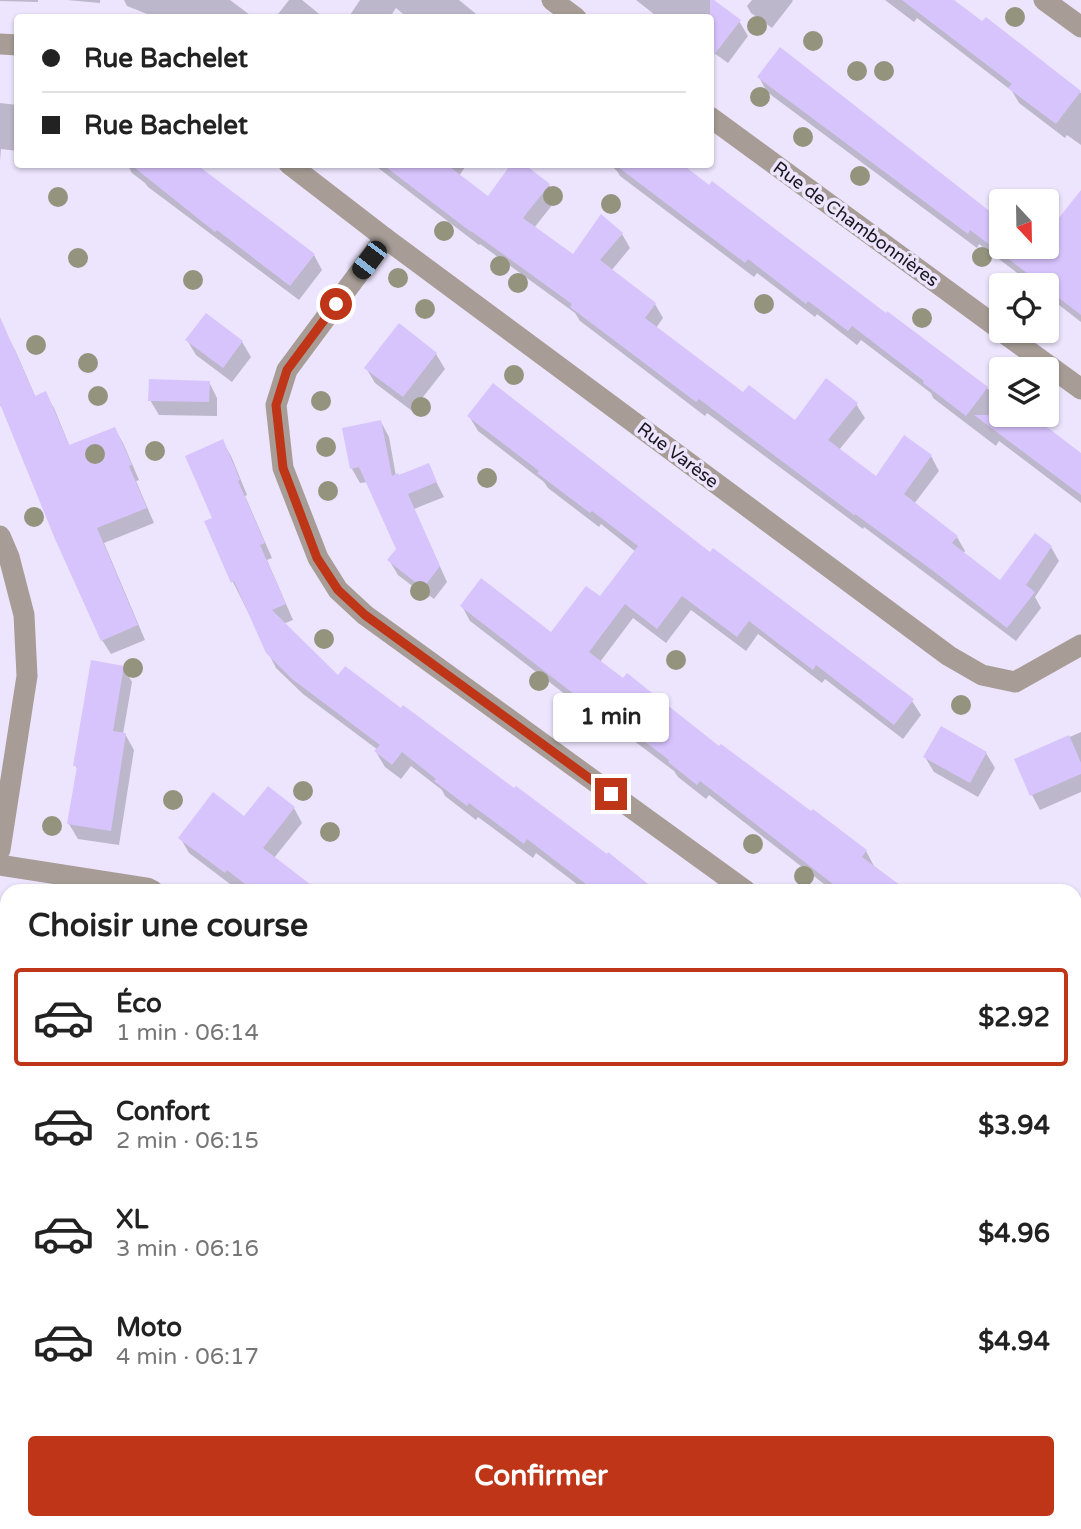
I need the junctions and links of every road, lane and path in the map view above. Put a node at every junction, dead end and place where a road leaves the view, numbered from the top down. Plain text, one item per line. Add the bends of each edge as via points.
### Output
1 (552, 0) edge
2 (1044, 0) edge
3 (571, 14) edge
4 (1081, 27) edge
5 (714, 120) edge
6 (294, 168) edge
7 (385, 238) junction
8 (989, 322) edge
9 (1018, 343) edge
10 (1081, 389) edge
11 (0, 536) edge
12 (1081, 645) edge
13 (0, 850) edge
14 (0, 865) edge
15 (121, 884) edge
16 (736, 884) edge

1 - 3 street
2 - 4 street
5 - 8 street, Rue de Chambonnières
6 - 7 street, Rue Varèse
7 - 12 street, Rue Varèse via 948,656 982,675 1015,682
7 - 16 street via 287,370 276,405 283,468 317,558 338,590 365,615
9 - 10 street, Rue de Chambonnières
11 - 13 street via 24,615 27,676
14 - 15 street

